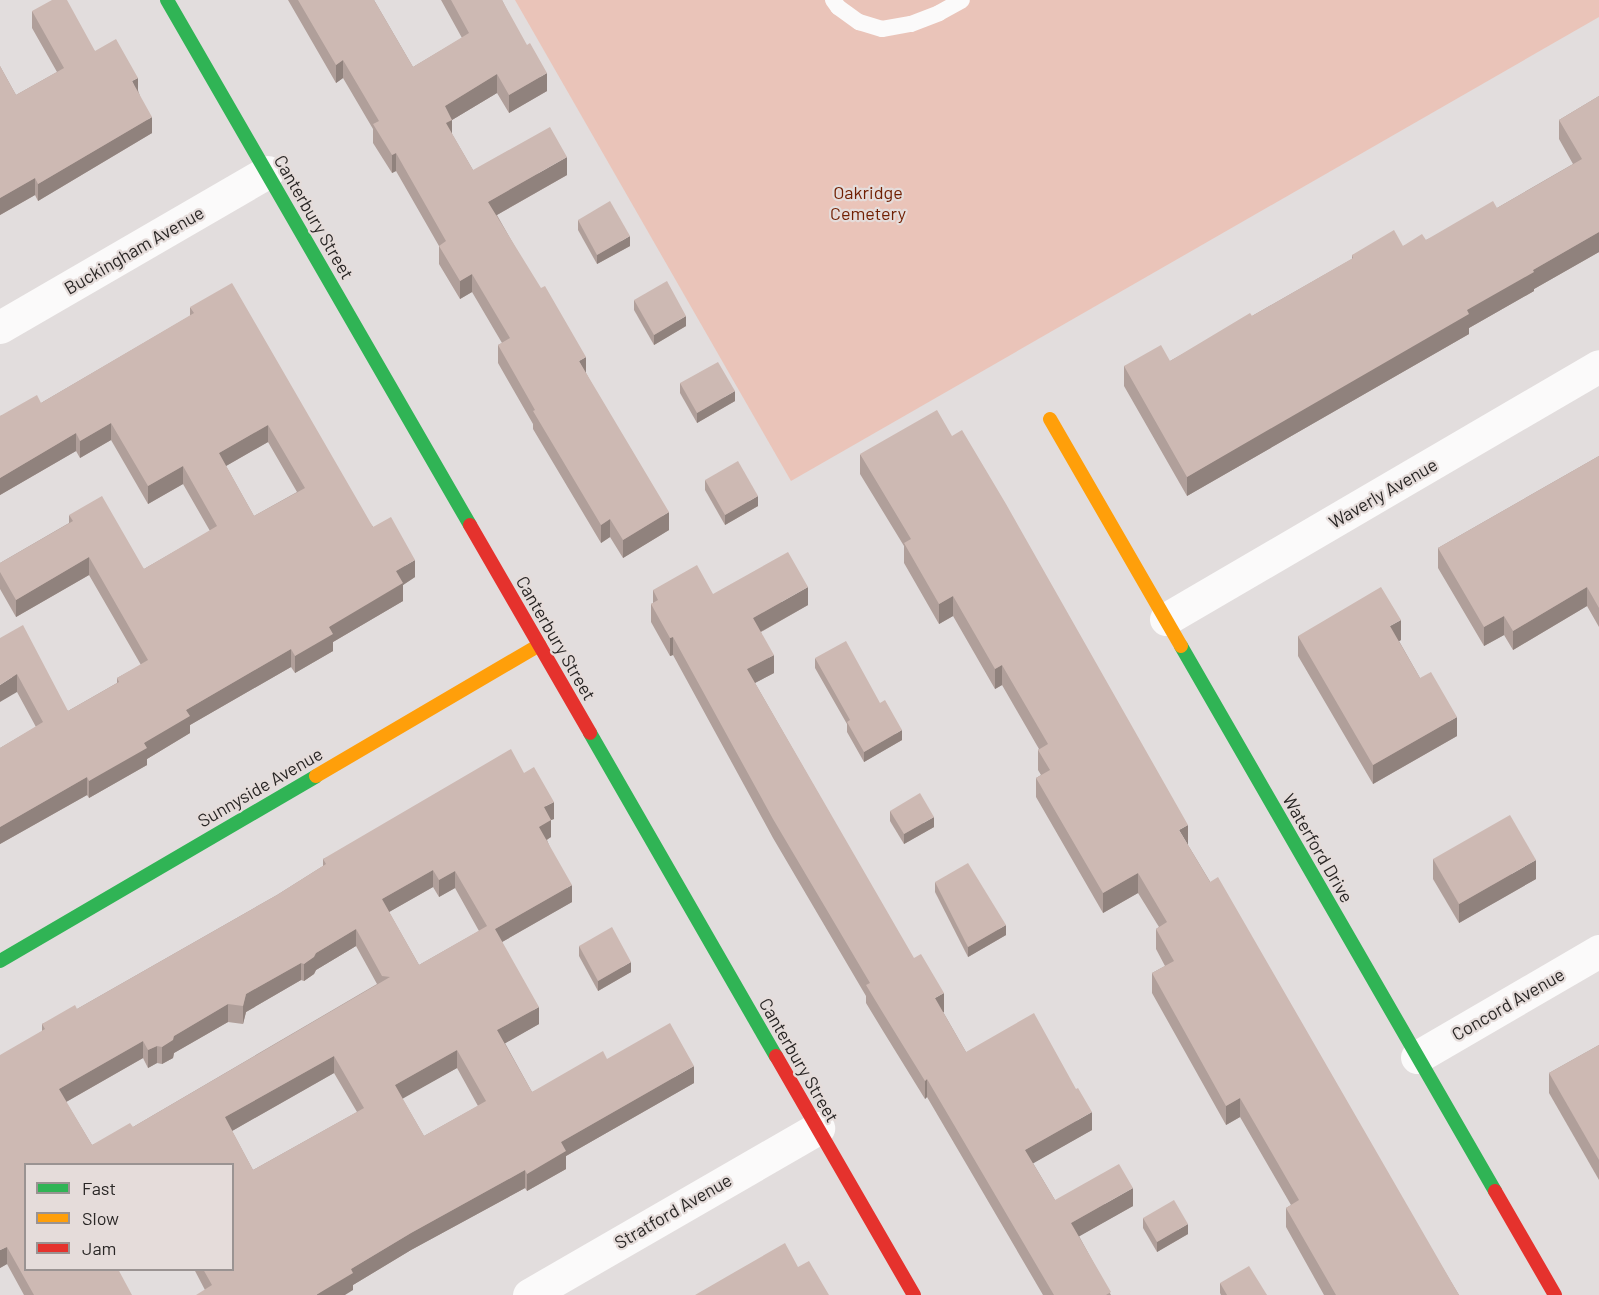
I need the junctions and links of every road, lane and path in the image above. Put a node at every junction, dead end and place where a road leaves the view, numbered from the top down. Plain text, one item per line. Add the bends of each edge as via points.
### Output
1 (167, 0) edge
2 (833, 0) edge
3 (962, 0) edge
4 (267, 172) junction
5 (0, 327) edge
6 (1599, 366) edge
7 (1050, 419) dead end
8 (1166, 619) junction
9 (539, 645) junction
10 (1599, 951) edge
11 (0, 961) edge
12 (1417, 1057) junction
13 (818, 1128) junction
14 (529, 1295) edge
15 (914, 1295) edge
16 (1555, 1295) edge

1 - 4 street, Canterbury Street
2 - 3 lane via 860,22 882,29 939,14
4 - 5 street, Buckingham Avenue
4 - 9 street, Canterbury Street
6 - 8 street, Waverly Avenue
7 - 8 street, Waterford Drive
8 - 12 street, Waterford Drive
9 - 11 street, Sunnyside Avenue
9 - 13 street, Canterbury Street
10 - 12 street, Concord Avenue
12 - 16 street, Waterford Drive
13 - 14 street, Stratford Avenue
13 - 15 street, Canterbury Street

